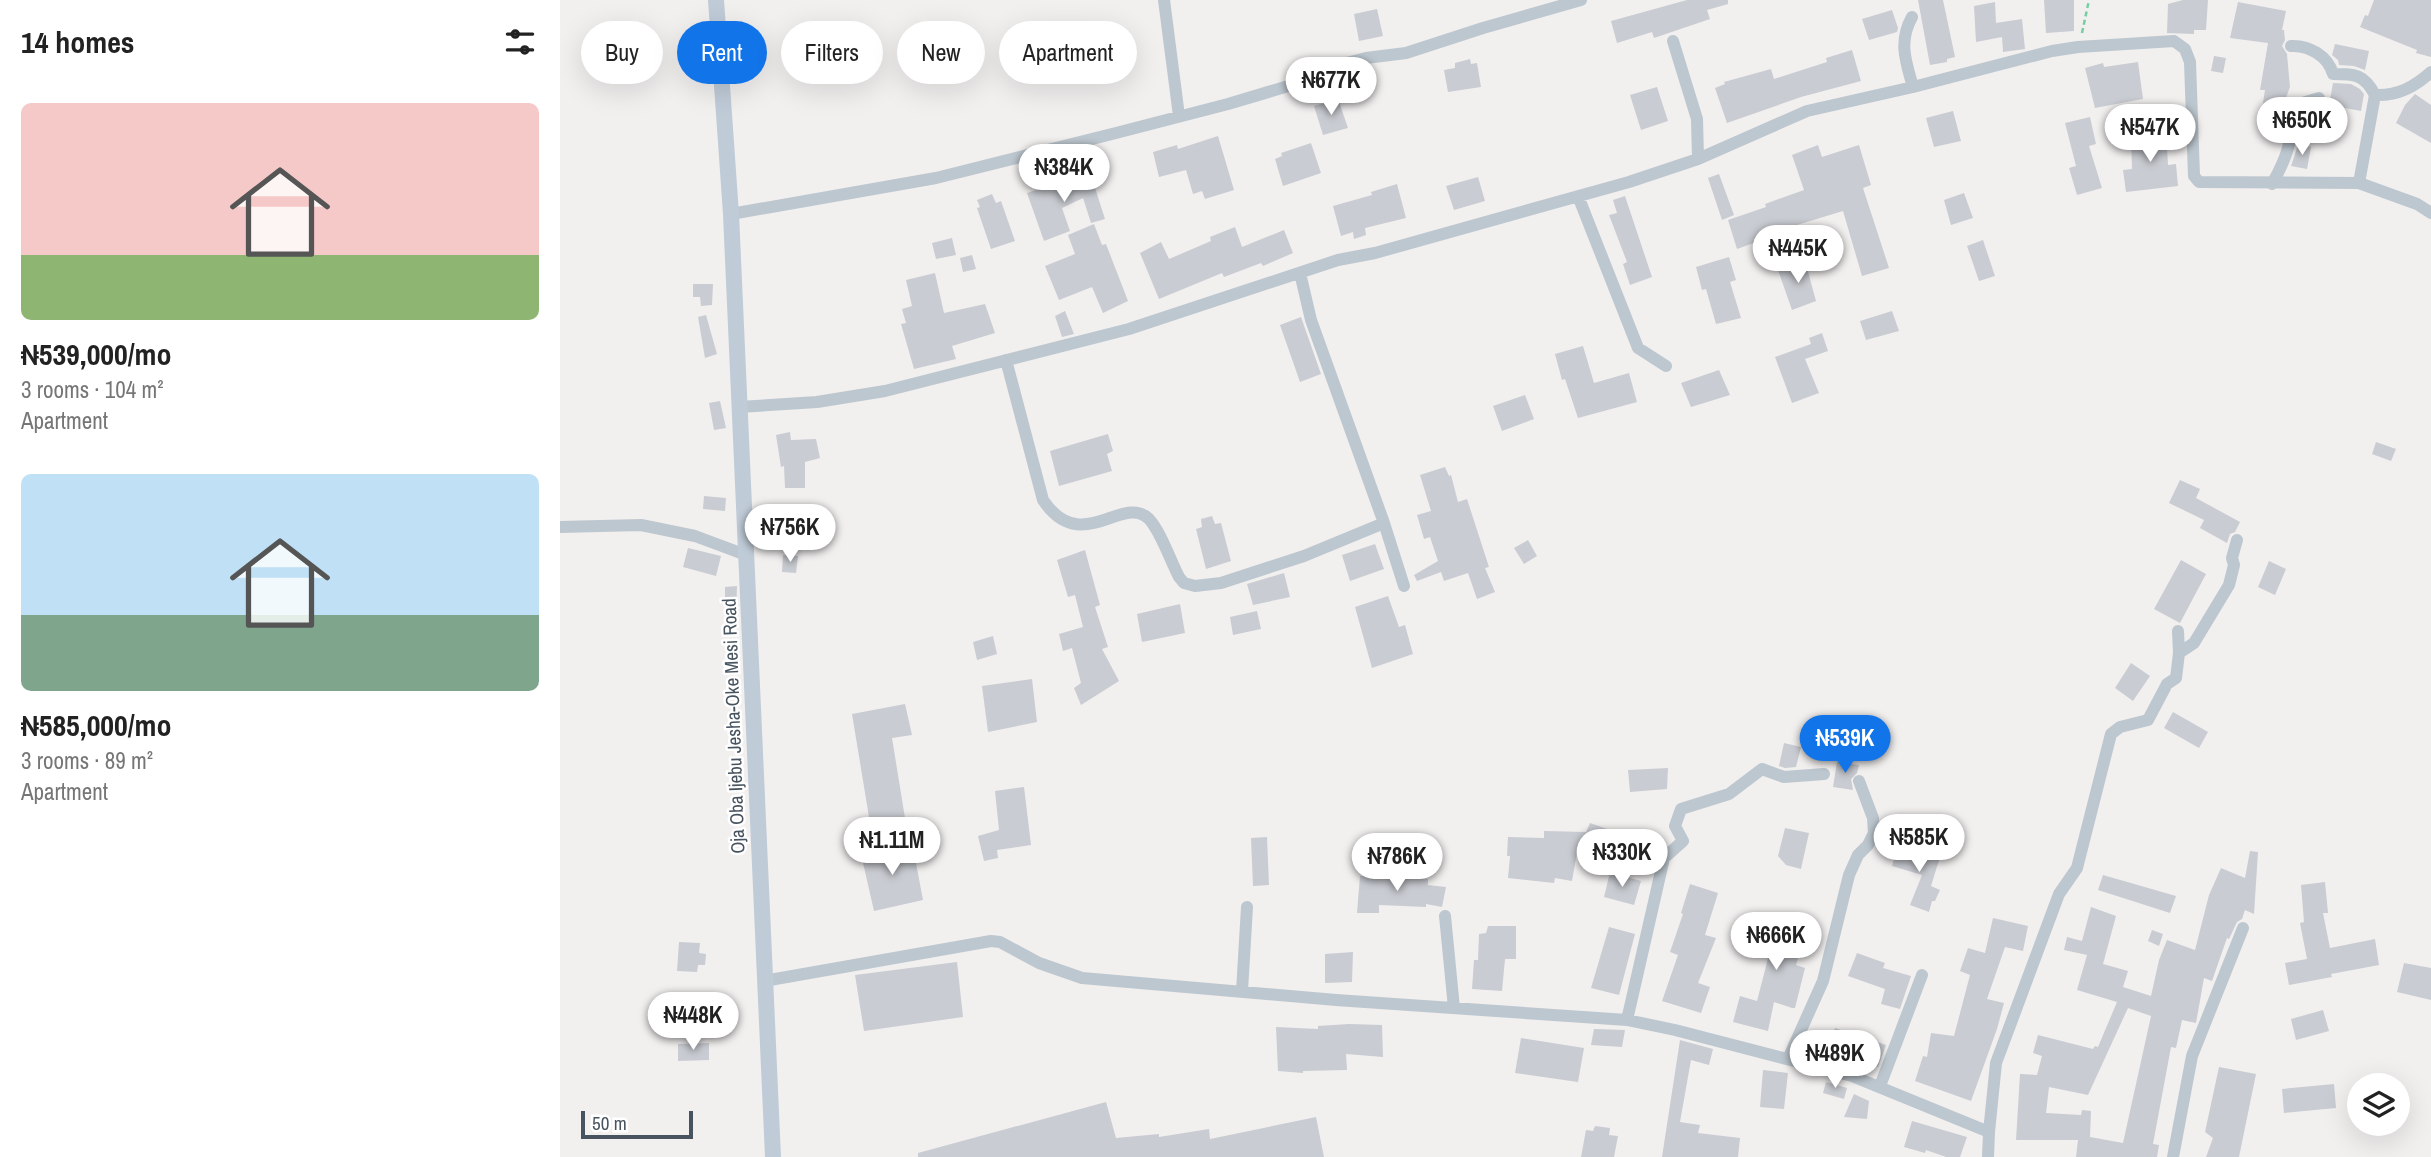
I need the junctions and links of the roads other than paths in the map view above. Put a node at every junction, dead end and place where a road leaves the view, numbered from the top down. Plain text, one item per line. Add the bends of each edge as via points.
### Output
1 (716, 0) edge
2 (1164, 0) edge
3 (1581, 0) edge
4 (1912, 17) dead end
5 (1673, 41) dead end
6 (2291, 46) dead end
7 (2431, 72) edge
8 (1913, 87) junction
9 (2375, 95) junction
10 (2319, 98) dead end
11 (1179, 116) junction
12 (1698, 159) junction
13 (2359, 183) junction
14 (2272, 184) junction
15 (1578, 196) junction
16 (2431, 213) edge
17 (731, 214) junction
18 (1300, 273) junction
19 (1006, 360) junction
20 (1666, 366) dead end
21 (739, 407) junction
22 (1384, 523) junction
23 (560, 527) edge
24 (2237, 540) dead end
25 (747, 555) junction
26 (1404, 586) dead end
27 (2178, 631) dead end
28 (2179, 653) junction
29 (1824, 774) dead end
30 (1859, 781) dead end
31 (1247, 907) dead end
32 (1445, 916) dead end
33 (2243, 928) dead end
34 (1922, 975) dead end
35 (764, 981) junction
36 (1242, 991) junction
37 (1454, 1008) junction
38 (1627, 1020) junction
39 (1788, 1059) junction
40 (1880, 1086) junction
41 (1989, 1132) junction
42 (772, 1157) edge
43 (1988, 1157) edge
44 (2173, 1157) edge

1 - 17 main road, Oja Oba Ijebu Jesha-Oke Mesi Road
2 - 11 street
3 - 11 street via 1406,53 1339,65 1295,83
4 - 8 street via 1903,55
5 - 12 street via 1697,119
6 - 9 street via 2301,45 2325,58 2333,74 2361,78
7 - 9 street via 2417,85 2390,96
8 - 12 street via 1807,111
8 - 14 street via 2078,47 2174,41 2185,49 2190,62 2196,180
9 - 13 street
10 - 14 street via 2292,106 2286,158
11 - 17 street via 936,178
12 - 15 street
13 - 14 street
13 - 16 street
15 - 18 street
15 - 20 street via 1638,348
17 - 21 main road, Oja Oba Ijebu Jesha-Oke Mesi Road
18 - 19 street via 1129,329
18 - 22 street via 1311,320
19 - 21 street via 885,391 817,402
19 - 22 street via 1043,500 1052,513 1076,525 1142,514 1157,531 1184,583 1221,583
21 - 25 main road, Oja Oba Ijebu Jesha-Oke Mesi Road
22 - 26 street
23 - 25 street via 640,525 695,536
24 - 28 street via 2229,586 2194,643
25 - 35 main road, Oja Oba Ijebu Jesha-Oke Mesi Road
27 - 28 street
28 - 41 street via 2176,678 2166,684 2148,720 2111,733 2077,868 2059,894 1996,1063
29 - 38 street via 1784,777 1762,769 1729,794 1681,809 1675,826 1683,841 1664,858
30 - 39 street via 1874,833 1849,875 1823,981
31 - 36 street
32 - 37 street
33 - 44 street via 2192,1056
34 - 40 street
35 - 36 street via 991,941 1082,978
35 - 42 main road, Oja Oba Ijebu Jesha-Oke Mesi Road
36 - 37 street
37 - 38 street
38 - 39 street
39 - 40 street
40 - 41 street
41 - 43 street

